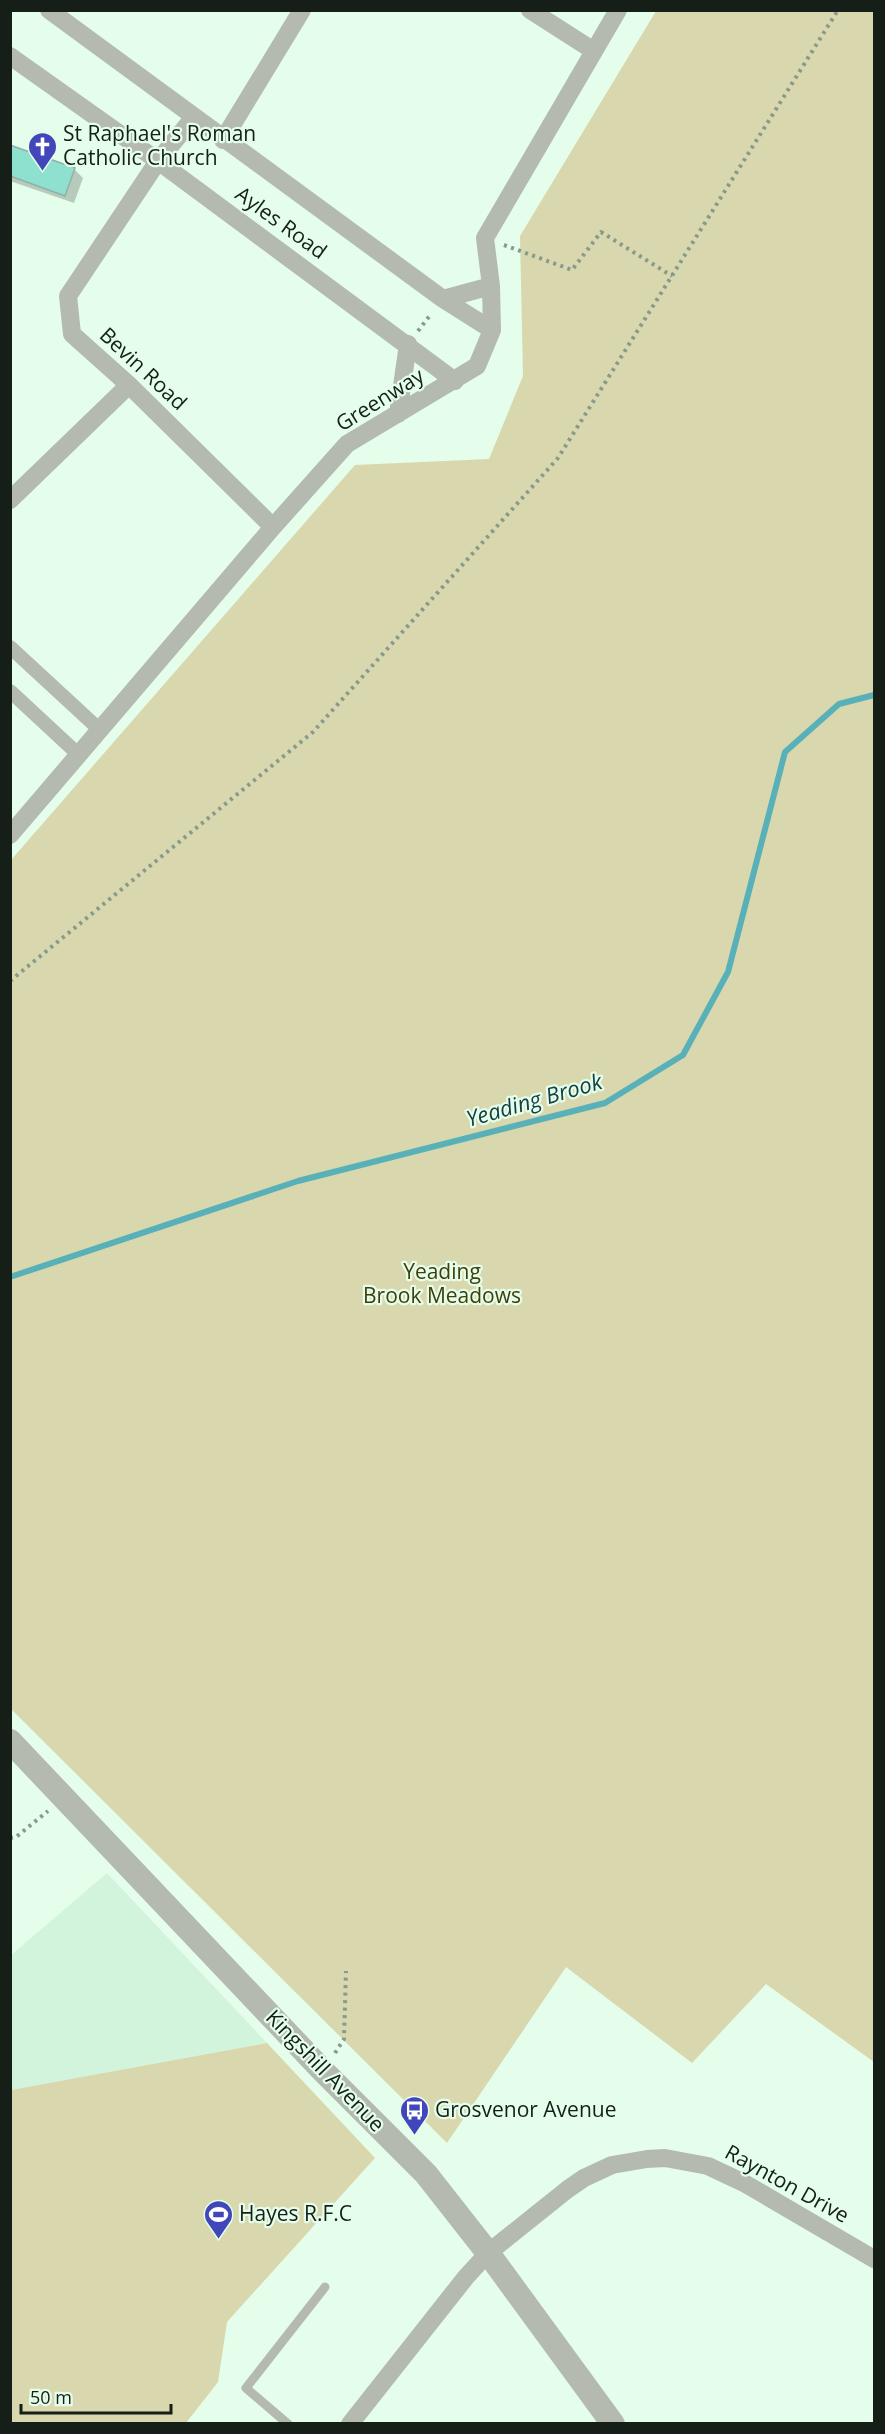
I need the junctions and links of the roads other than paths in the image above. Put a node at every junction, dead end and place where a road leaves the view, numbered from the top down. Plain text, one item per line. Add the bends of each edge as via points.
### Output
1 (49, 10) edge
2 (302, 10) edge
3 (530, 10) edge
4 (618, 10) edge
5 (594, 51) junction
6 (10, 56) edge
7 (194, 117) junction
8 (224, 140) junction
9 (158, 161) junction
10 (491, 286) junction
11 (443, 299) junction
12 (492, 330) junction
13 (408, 344) junction
14 (455, 381) junction
15 (129, 385) junction
16 (398, 414) junction
17 (10, 500) edge
18 (273, 527) junction
19 (10, 647) edge
20 (10, 691) edge
21 (100, 731) junction
22 (79, 755) junction
23 (10, 835) edge
24 (10, 1741) edge
25 (488, 2253) junction
26 (874, 2259) edge
27 (325, 2287) dead end
28 (288, 2424) edge
29 (350, 2424) edge
30 (613, 2424) edge

1 - 7 street, Ayles Road
2 - 8 street
3 - 5 street
4 - 5 street
5 - 10 street, Greenway via 485,238
6 - 9 street, Ayles Road
7 - 8 street, Ayles Road
7 - 9 street, Bevin Road
8 - 11 street, Ayles Road
9 - 13 street, Ayles Road
9 - 15 street, Bevin Road via 68,296 72,334
10 - 11 street
10 - 12 street, Greenway
11 - 12 street, Ayles Road
12 - 14 street, Greenway via 477,366
13 - 14 street, Ayles Road
13 - 16 street
14 - 16 street, Greenway
15 - 17 street
15 - 18 street, Bevin Road
16 - 18 street, Greenway via 347,444
18 - 21 street, Greenway
19 - 21 street
20 - 22 street
21 - 22 street, Greenway
22 - 23 street, Greenway
24 - 25 street, Kingshill Avenue via 426,2174
25 - 26 street, Raynton Drive via 592,2174 628,2162 666,2158 725,2173
25 - 29 street
25 - 30 street, Kingshill Avenue
27 - 28 lane via 246,2388

